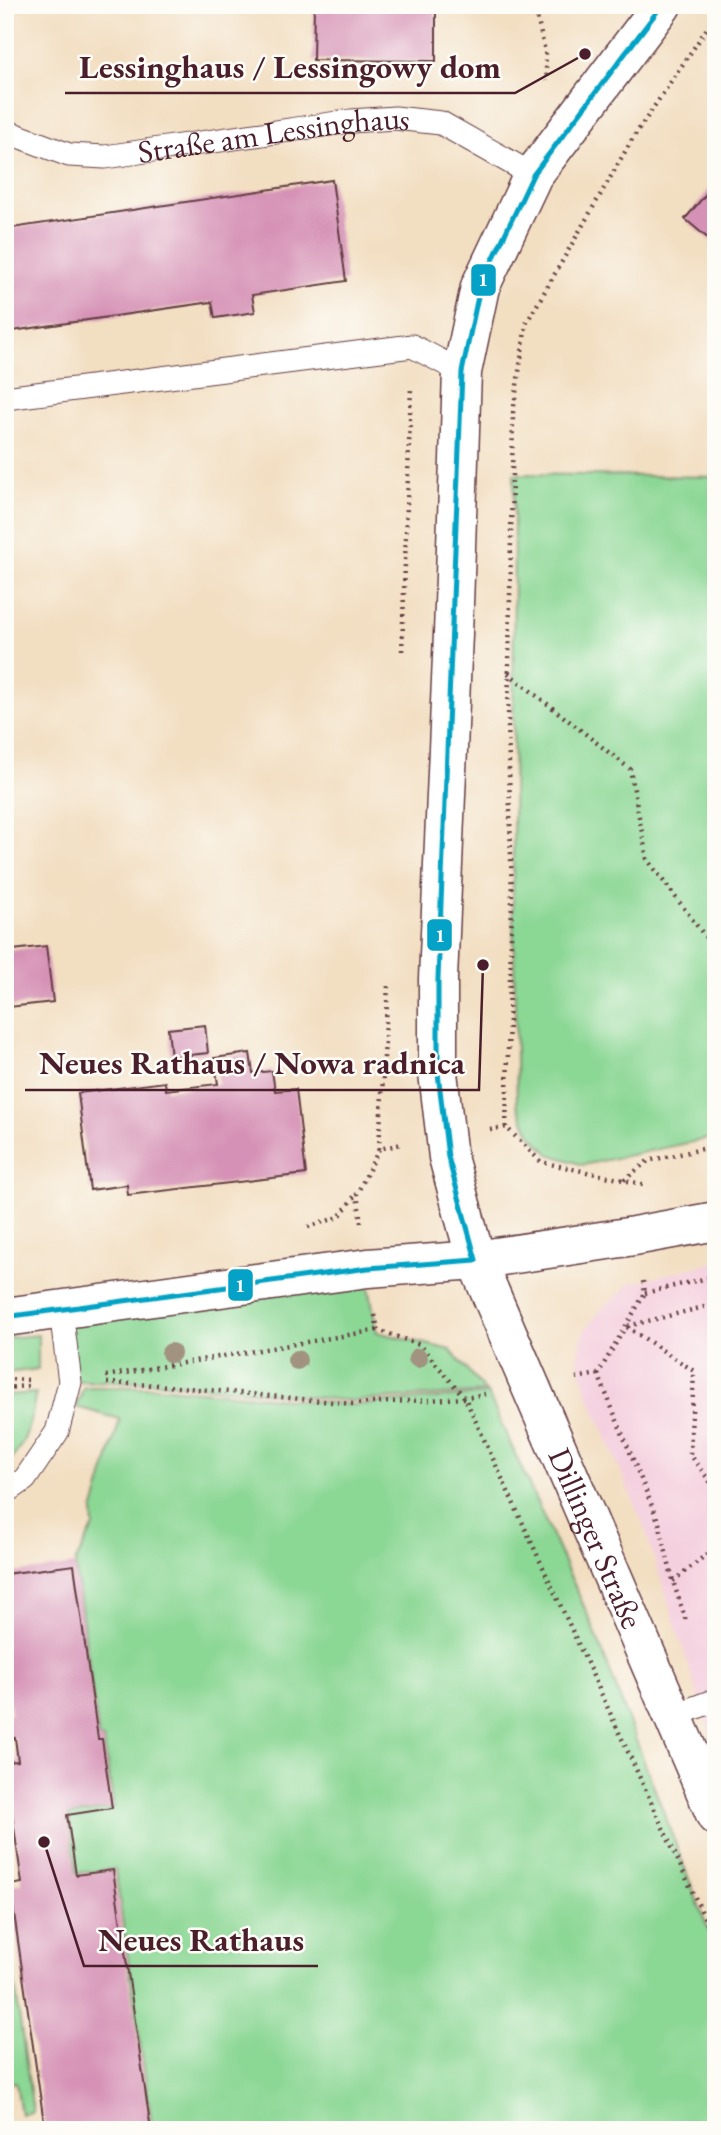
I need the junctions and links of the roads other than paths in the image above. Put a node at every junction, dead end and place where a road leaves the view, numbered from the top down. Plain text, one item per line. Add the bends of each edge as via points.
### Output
1 (662, 5) edge
2 (5, 131) edge
3 (533, 175) junction
4 (462, 372) junction
5 (5, 398) edge
6 (716, 1221) edge
7 (476, 1260) junction
8 (61, 1311) junction
9 (5, 1317) edge
10 (5, 1493) edge
11 (716, 1700) edge
12 (672, 1716) junction
13 (716, 1816) edge

1 - 3 street
2 - 3 lane, Straße am Lessinghaus via 69,155 105,157 395,118 440,123
3 - 4 street via 480,288
4 - 5 lane via 412,346
4 - 7 street via 438,1073 448,1157
6 - 7 street
7 - 8 street via 368,1268
7 - 12 street, Dillinger Straße
8 - 9 street
8 - 10 lane via 70,1382 57,1432 25,1479
11 - 12 lane
12 - 13 street, Dillinger Straße

